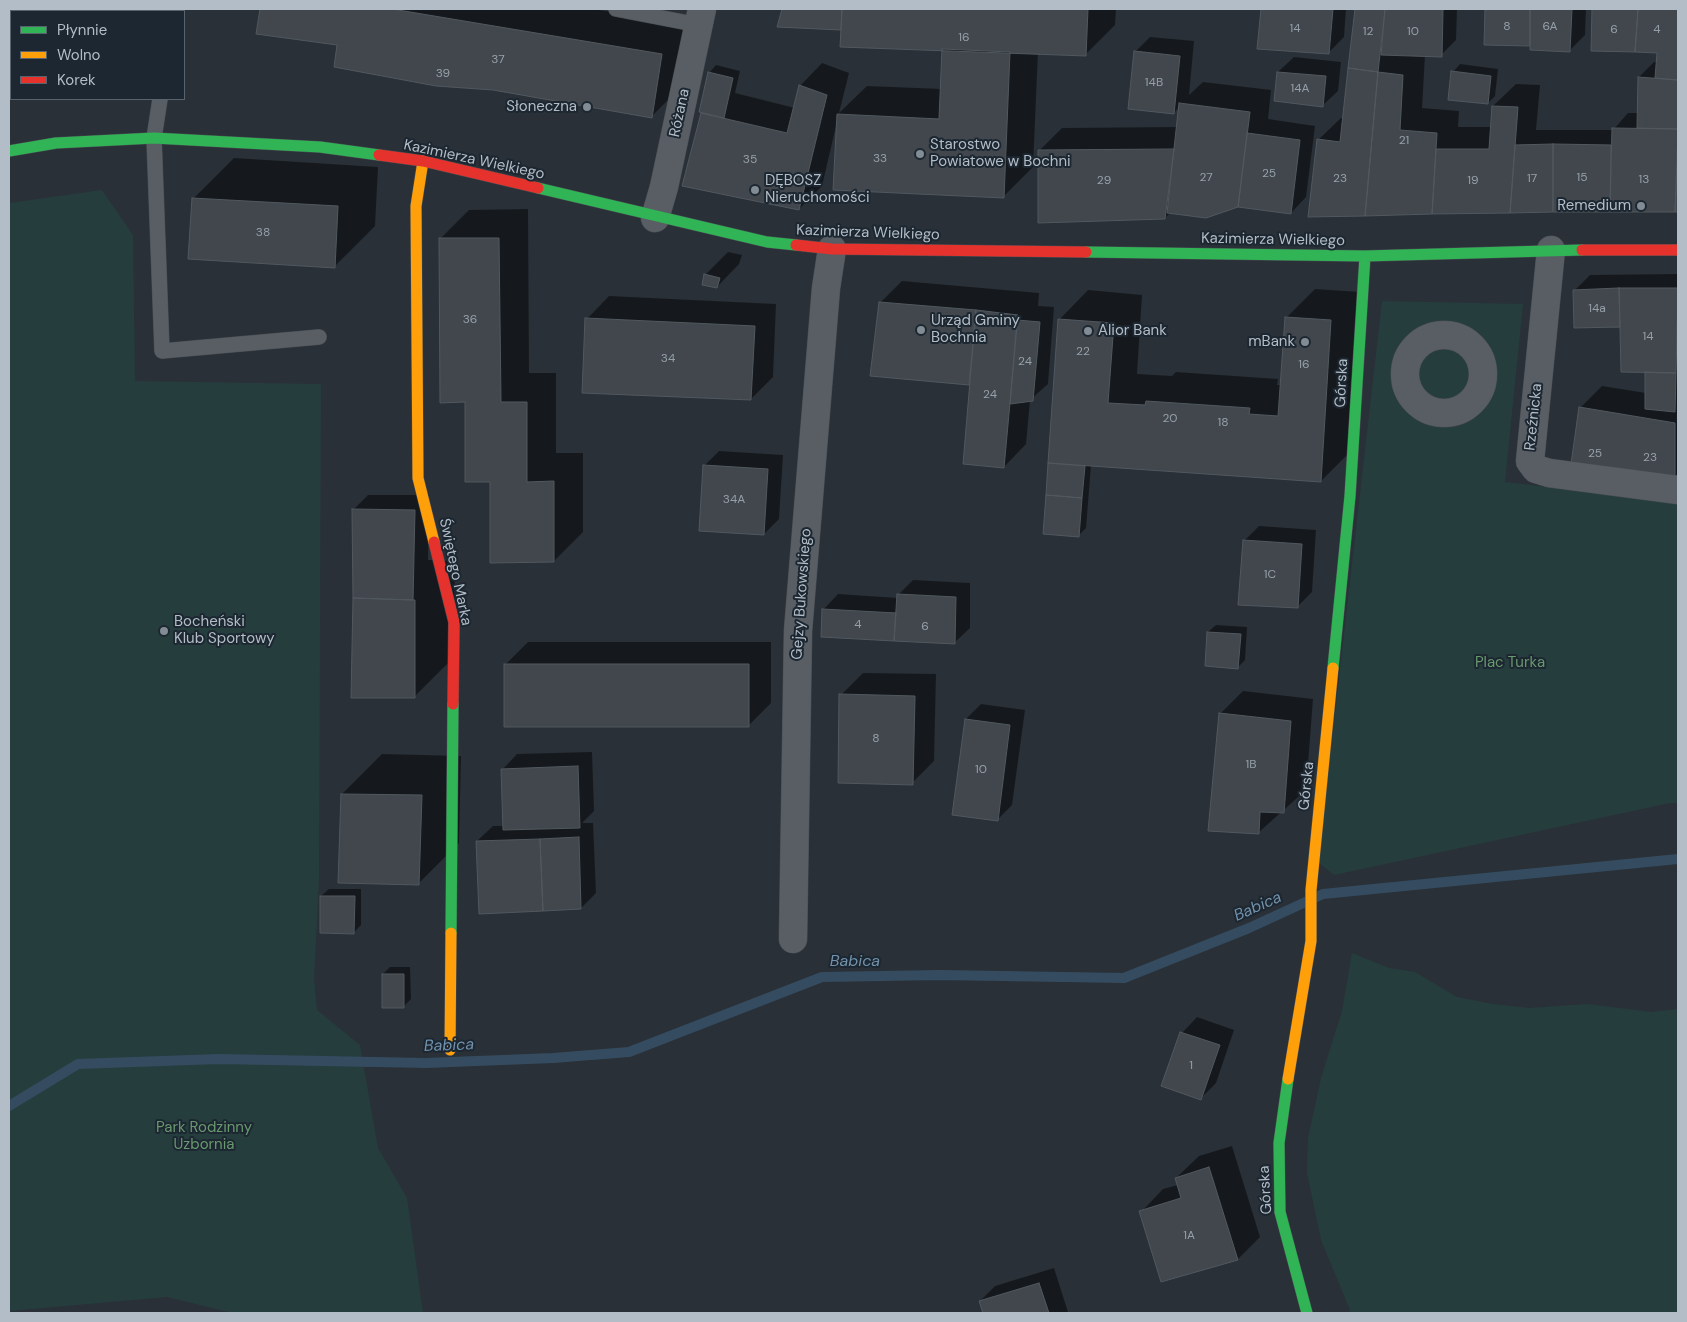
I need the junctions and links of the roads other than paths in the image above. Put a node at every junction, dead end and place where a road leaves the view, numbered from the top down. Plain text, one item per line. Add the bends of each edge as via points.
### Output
1 (616, 9) edge
2 (701, 17) edge
3 (160, 100) edge
4 (154, 138) junction
5 (9, 151) edge
6 (423, 162) junction
7 (655, 218) junction
8 (832, 249) junction
9 (1552, 250) junction
10 (1678, 250) edge
11 (1365, 256) junction
12 (319, 337) dead end
13 (1678, 490) edge
14 (793, 940) dead end
15 (450, 1050) dead end
16 (1307, 1313) edge

1 - 2 lane
2 - 7 street, Różana
3 - 4 lane
4 - 5 street, Kazimierza Wielkiego via 56,144
4 - 6 street, Kazimierza Wielkiego via 320,147
4 - 12 lane via 162,351
6 - 7 street, Kazimierza Wielkiego
6 - 15 street, Świętego Marka via 416,206 418,478 454,622
7 - 8 street, Kazimierza Wielkiego via 767,242
8 - 11 street, Kazimierza Wielkiego
8 - 14 street, Gejzy Bukowskiego via 826,288 798,632
9 - 10 street, Kazimierza Wielkiego
9 - 11 street, Kazimierza Wielkiego
9 - 13 street, Rzeźnicka via 1530,461 1536,469 1549,473
11 - 16 street, Górska via 1350,496 1312,890 1312,920 1279,1143 1280,1212

